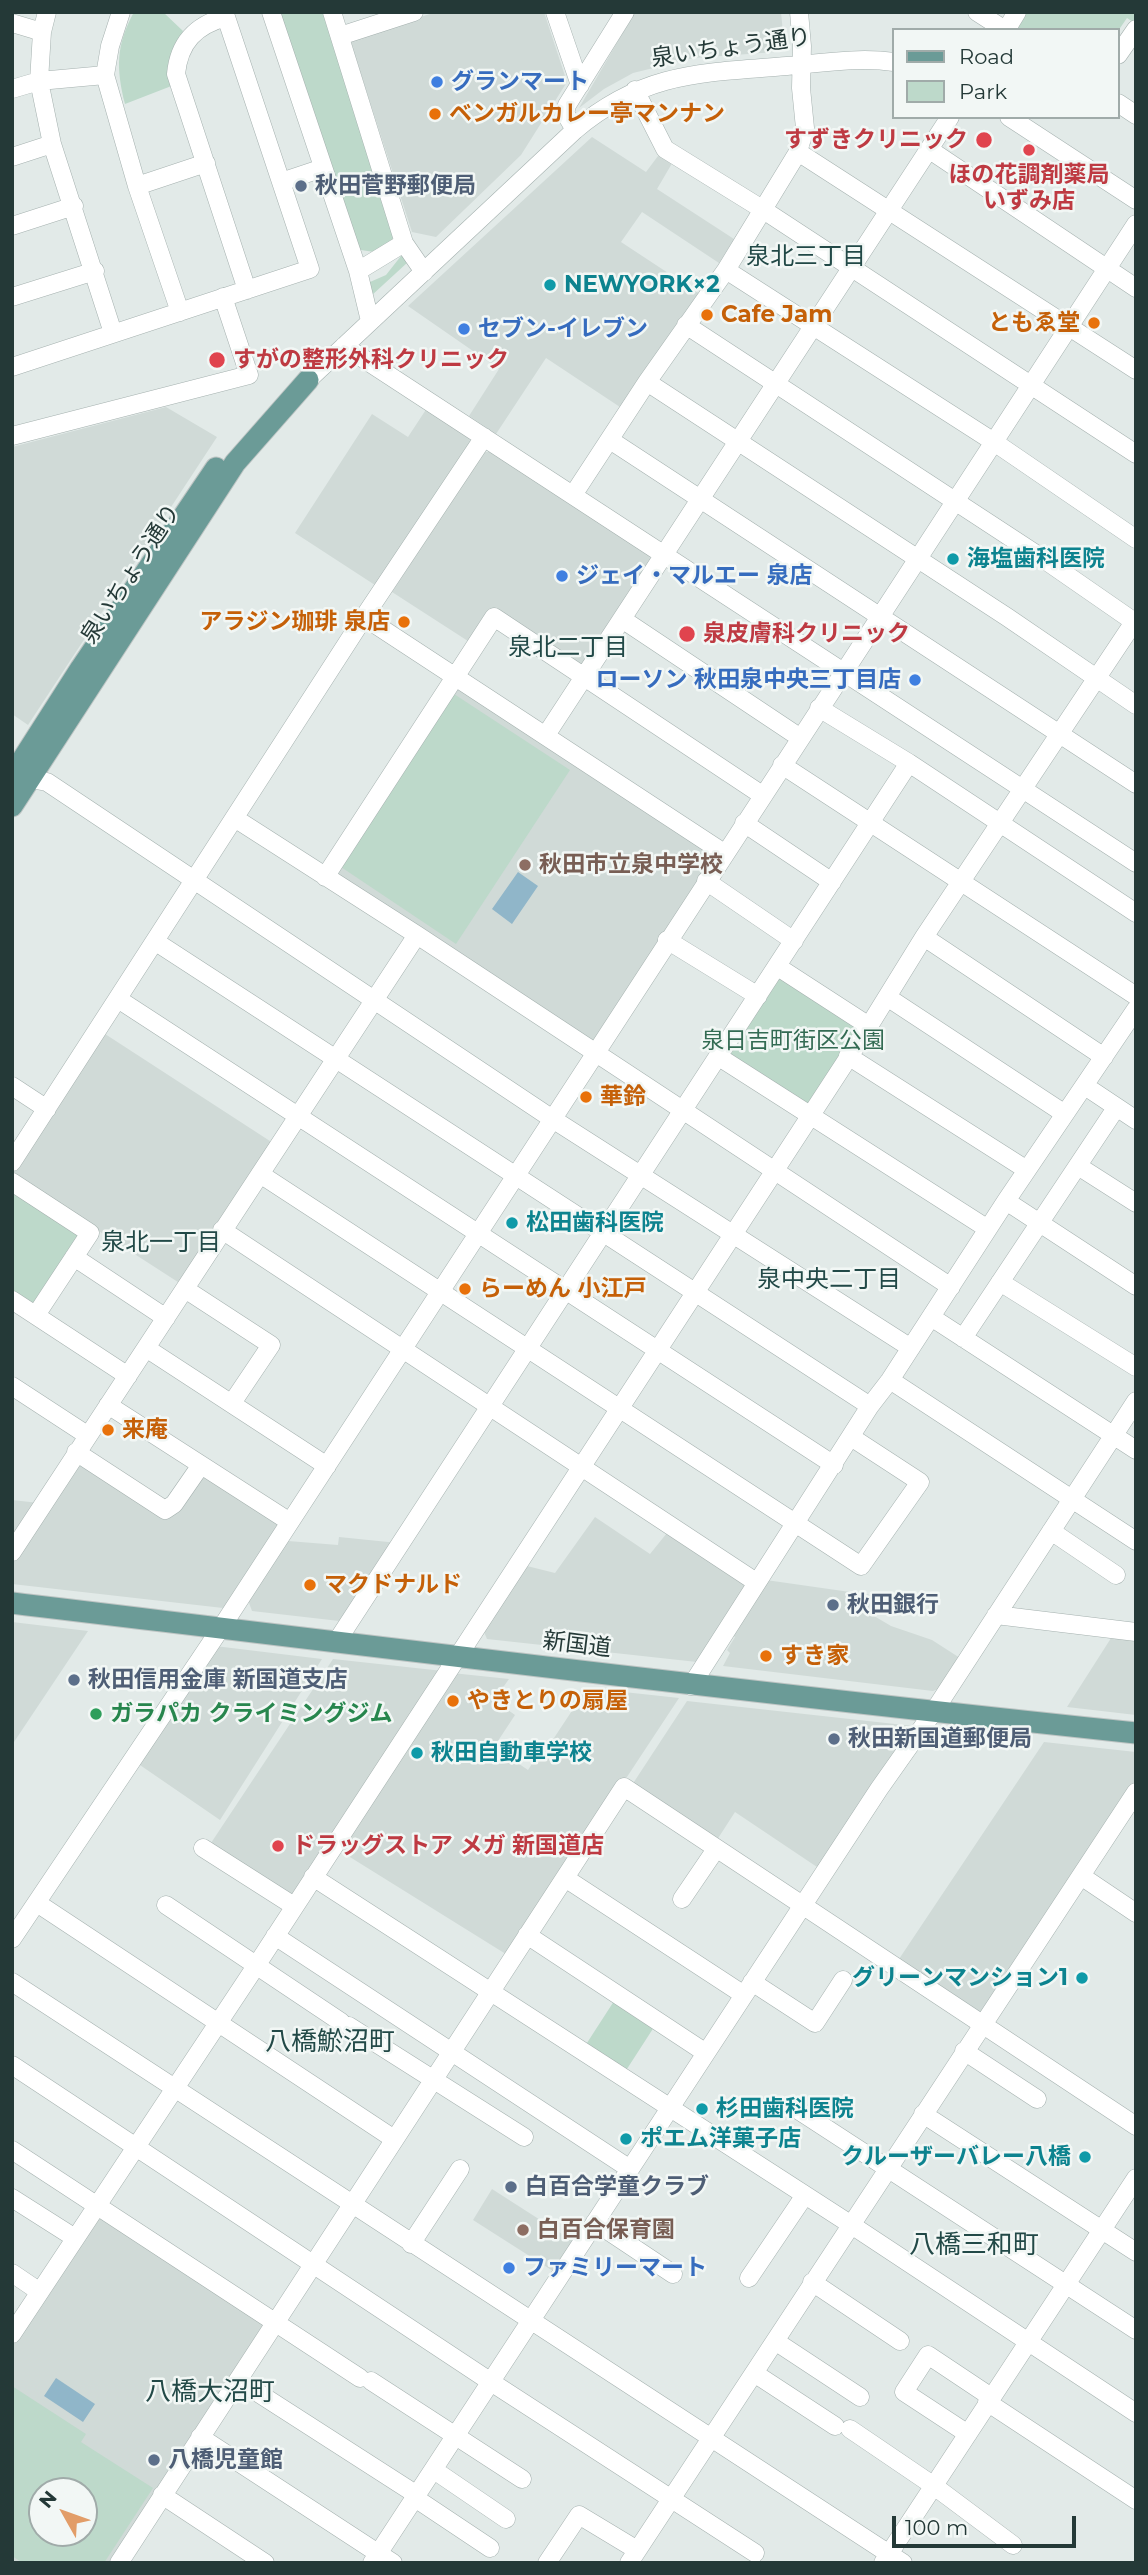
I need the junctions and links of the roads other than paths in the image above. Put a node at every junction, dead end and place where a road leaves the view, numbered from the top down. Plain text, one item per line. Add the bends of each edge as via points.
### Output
1 (47, 12) edge
2 (121, 12) edge
3 (271, 12) edge
4 (331, 12) edge
5 (414, 12) edge
6 (555, 12) edge
7 (625, 12) edge
8 (799, 12) edge
9 (978, 12) edge
10 (1017, 12) edge
11 (12, 23) edge
12 (1002, 28) edge
13 (1006, 28) edge
14 (1136, 29) edge
15 (42, 32) junction
16 (340, 36) junction
17 (1120, 52) edge
18 (892, 62) edge
19 (801, 64) junction
20 (105, 75) junction
21 (39, 81) junction
22 (580, 85) junction
23 (12, 89) edge
24 (635, 90) junction
25 (1120, 104) edge
26 (1136, 115) edge
27 (949, 119) edge
28 (1012, 119) edge
29 (575, 130) junction
30 (52, 144) junction
31 (930, 150) junction
32 (798, 152) junction
33 (12, 157) edge
34 (206, 163) junction
35 (323, 168) junction
36 (281, 182) junction
37 (137, 186) junction
38 (1136, 200) edge
39 (74, 206) junction
40 (762, 209) junction
41 (890, 211) junction
42 (1136, 225) edge
43 (12, 226) edge
44 (404, 243) junction
45 (852, 268) junction
46 (1106, 268) junction
47 (726, 270) junction
48 (95, 271) junction
49 (358, 271) junction
50 (424, 272) junction
51 (1136, 288) edge
52 (247, 290) junction
53 (12, 297) edge
54 (223, 297) junction
55 (180, 312) junction
56 (370, 321) junction
57 (687, 325) junction
58 (814, 326) junction
59 (1069, 326) junction
60 (113, 333) junction
61 (344, 346) junction
62 (12, 367) edge
63 (1136, 370) edge
64 (308, 380) joint
65 (647, 383) junction
66 (1032, 385) junction
67 (775, 386) junction
68 (12, 436) edge
69 (484, 437) junction
70 (610, 440) junction
71 (739, 441) junction
72 (994, 442) junction
73 (1136, 454) edge
74 (573, 495) junction
75 (701, 500) junction
76 (954, 501) junction
77 (1136, 539) edge
78 (664, 555) junction
79 (917, 559) junction
80 (364, 617) junction
81 (880, 618) junction
82 (622, 619) junction
83 (1135, 621) edge
84 (843, 673) junction
85 (455, 677) junction
86 (584, 678) junction
87 (1096, 679) junction
88 (1136, 705) edge
89 (819, 708) junction
90 (1059, 734) junction
91 (545, 735) junction
92 (799, 737) junction
93 (909, 764) junction
94 (782, 765) junction
95 (18, 773) edge
96 (1136, 784) edge
97 (1023, 791) junction
98 (762, 795) junction
99 (12, 806) edge
100 (236, 819) junction
101 (744, 823) junction
102 (871, 825) junction
103 (1000, 825) junction
104 (724, 853) junction
105 (1136, 863) edge
106 (325, 877) junction
107 (195, 881) junction
108 (706, 881) junction
109 (832, 882) junction
110 (962, 883) junction
111 (1136, 913) edge
112 (417, 935) junction
113 (924, 937) junction
114 (667, 940) junction
115 (794, 941) junction
116 (156, 942) junction
117 (778, 967) junction
118 (758, 996) junction
119 (1136, 996) edge
120 (887, 997) junction
121 (118, 999) junction
122 (374, 1000) junction
123 (1136, 1009) edge
124 (869, 1026) junction
125 (595, 1054) junction
126 (848, 1056) junction
127 (719, 1057) junction
128 (1104, 1057) junction
129 (335, 1058) junction
130 (12, 1086) edge
131 (1085, 1086) junction
132 (1116, 1108) junction
133 (47, 1109) junction
134 (684, 1111) junction
135 (811, 1114) junction
136 (1065, 1114) junction
137 (297, 1115) junction
138 (551, 1118) junction
139 (1136, 1120) edge
140 (12, 1162) edge
141 (1078, 1166) junction
142 (1027, 1170) junction
143 (775, 1171) junction
144 (260, 1174) junction
145 (515, 1175) junction
146 (642, 1175) junction
147 (12, 1182) edge
148 (1006, 1201) junction
149 (1136, 1203) edge
150 (1040, 1224) junction
151 (988, 1229) junction
152 (222, 1230) junction
153 (604, 1233) junction
154 (478, 1234) junction
155 (733, 1234) junction
156 (74, 1257) junction
157 (1000, 1282) junction
158 (1136, 1286) edge
159 (951, 1287) junction
160 (185, 1289) junction
161 (568, 1291) junction
162 (440, 1293) junction
163 (694, 1293) junction
164 (12, 1300) edge
165 (36, 1315) junction
166 (931, 1317) junction
167 (166, 1318) junction
168 (963, 1338) junction
169 (146, 1348) junction
170 (911, 1348) junction
171 (403, 1349) junction
172 (528, 1350) junction
173 (657, 1351) junction
174 (1136, 1367) edge
175 (128, 1376) junction
176 (890, 1380) junction
177 (12, 1386) edge
178 (1136, 1401) edge
179 (233, 1404) junction
180 (108, 1405) junction
181 (870, 1406) junction
182 (491, 1407) junction
183 (619, 1408) junction
184 (87, 1435) junction
185 (1113, 1435) junction
186 (851, 1437) junction
187 (1136, 1450) edge
188 (76, 1452) junction
189 (201, 1465) junction
190 (834, 1465) junction
191 (327, 1466) junction
192 (581, 1466) junction
193 (1072, 1499) junction
194 (290, 1522) junction
195 (795, 1522) junction
196 (1051, 1531) junction
197 (1136, 1541) edge
198 (12, 1552) edge
199 (1116, 1575) dead end
200 (756, 1582) junction
201 (12, 1603) edge
202 (996, 1615) junction
203 (220, 1628) junction
204 (1136, 1632) edge
205 (337, 1641) junction
206 (459, 1656) junction
207 (691, 1686) junction
208 (934, 1711) junction
209 (1136, 1733) edge
210 (1136, 1792) edge
211 (204, 1848) dead end
212 (716, 1849) junction
213 (1081, 1876) junction
214 (313, 1877) junction
215 (565, 1878) junction
216 (682, 1899) dead end
217 (37, 1903) junction
218 (166, 1905) dead end
219 (294, 1906) junction
220 (803, 1906) junction
221 (1136, 1913) edge
222 (275, 1936) junction
223 (527, 1936) junction
224 (12, 1939) edge
225 (256, 1965) junction
226 (843, 1980) dead end
227 (12, 1982) edge
228 (748, 1988) junction
229 (490, 1994) junction
230 (218, 2022) junction
231 (982, 2024) junction
232 (451, 2051) junction
233 (964, 2051) junction
234 (706, 2053) junction
235 (12, 2065) edge
236 (433, 2079) junction
237 (174, 2088) junction
238 (1037, 2099) dead end
239 (669, 2109) junction
240 (798, 2110) dead end
241 (923, 2115) junction
242 (1136, 2126) edge
243 (524, 2137) dead end
244 (394, 2139) junction
245 (135, 2148) junction
246 (12, 2150) edge
247 (888, 2168) junction
248 (460, 2169) dead end
249 (630, 2169) junction
250 (1136, 2178) edge
251 (804, 2195) junction
252 (12, 2198) edge
253 (1130, 2200) edge
254 (351, 2204) junction
255 (97, 2205) junction
256 (595, 2222) junction
257 (850, 2224) junction
258 (1102, 2230) junction
259 (75, 2238) junction
260 (411, 2244) junction
261 (1136, 2252) edge
262 (313, 2263) junction
263 (12, 2273) edge
264 (673, 2274) dead end
265 (749, 2278) dead end
266 (812, 2283) junction
267 (1065, 2284) junction
268 (40, 2292) junction
269 (275, 2321) junction
270 (530, 2321) junction
271 (1136, 2330) edge
272 (12, 2334) edge
273 (1027, 2340) junction
274 (775, 2341) junction
275 (900, 2341) dead end
276 (754, 2373) junction
277 (238, 2380) junction
278 (491, 2382) junction
279 (860, 2398) dead end
280 (989, 2400) junction
281 (1136, 2413) edge
282 (968, 2434) junction
283 (200, 2437) junction
284 (456, 2437) junction
285 (710, 2439) junction
286 (434, 2470) junction
287 (522, 2479) dead end
288 (934, 2486) junction
289 (162, 2495) junction
290 (416, 2497) junction
291 (672, 2498) junction
292 (1136, 2500) edge
293 (506, 2519) dead end
294 (1013, 2545) dead end
295 (491, 2548) dead end
296 (755, 2553) dead end
297 (636, 2557) edge
298 (126, 2560) edge
299 (381, 2560) edge
300 (892, 2560) edge
301 (265, 2563) edge
302 (547, 2563) edge

1 - 15 street
2 - 20 street
3 - 35 street
4 - 16 street
5 - 16 street
6 - 22 street
7 - 22 street
8 - 19 street
9 - 12 street
10 - 13 street
11 - 15 street
14 - 17 street
15 - 21 street
16 - 44 street
18 - 19 street, 泉いちょう通り
19 - 24 street, 泉いちょう通り via 677,78
19 - 32 street via 805,128
20 - 21 street
20 - 37 street
21 - 23 street
21 - 30 street
22 - 29 street via 565,113
24 - 29 street, 泉いちょう通り via 597,111
24 - 40 street via 665,149
25 - 26 street
27 - 31 street
28 - 38 street
29 - 50 street, 泉いちょう通り
30 - 33 street
30 - 39 street
31 - 41 street
31 - 46 street
32 - 40 street
32 - 41 street
34 - 36 street via 178,82 178,57 198,30 226,17
34 - 37 street
34 - 52 street
35 - 36 street
35 - 49 street
36 - 52 street via 310,269
37 - 55 street
39 - 43 street
39 - 48 street
40 - 45 street
40 - 47 street
41 - 45 street
41 - 59 street
42 - 46 street
44 - 49 street
44 - 50 street
45 - 58 street
45 - 66 street
46 - 51 street
46 - 59 street
47 - 57 street
47 - 58 street
48 - 53 street
48 - 60 street
49 - 56 street
50 - 56 street, 泉いちょう通り
52 - 54 street
54 - 55 street
54 - 68 street via 249,375
55 - 60 street
56 - 61 street, 泉いちょう通り
57 - 65 street
57 - 67 street
58 - 67 street
58 - 72 street
59 - 63 street
59 - 66 street
60 - 62 street
61 - 64 street, 泉いちょう通り
61 - 69 street
64 - 95 main road, 泉いちょう通り via 235,463
65 - 70 street
65 - 71 street
66 - 72 street
66 - 73 street
67 - 71 street
67 - 76 street
69 - 74 street
69 - 80 street
70 - 74 street
70 - 75 street
71 - 75 street
71 - 79 street
72 - 76 street
72 - 77 street
74 - 78 street
75 - 78 street
75 - 81 street
76 - 79 street
76 - 83 street
78 - 82 street
78 - 84 street
79 - 81 street
79 - 87 street
80 - 85 street
80 - 100 street
81 - 84 street
81 - 90 street
82 - 86 street
82 - 92 street
83 - 87 street
84 - 89 street
84 - 97 street
85 - 86 street via 494,617
85 - 91 street
85 - 106 street
86 - 91 street
86 - 98 street
87 - 88 street
87 - 90 street
89 - 92 street
89 - 93 street
90 - 96 street
90 - 97 street
91 - 104 street
92 - 94 street
93 - 102 street
93 - 103 street
94 - 98 street
94 - 102 street
95 - 99 main road, 泉いちょう通り
95 - 107 street via 47,782
97 - 103 street
97 - 105 street
98 - 101 street
100 - 106 street
100 - 107 street
101 - 104 street
101 - 109 street
102 - 109 street
102 - 110 street
103 - 110 street
103 - 111 street
104 - 108 street
106 - 112 street
107 - 116 street
107 - 122 street
108 - 114 street
108 - 115 street
109 - 115 street
110 - 113 street
110 - 119 street
112 - 122 street
112 - 125 street
113 - 120 street
113 - 128 street
114 - 118 street
114 - 125 street
115 - 117 street
116 - 121 street
116 - 129 street
117 - 118 street
117 - 124 street
118 - 127 street
120 - 124 street
120 - 136 street
121 - 133 street
121 - 137 street
122 - 129 street
122 - 138 street
123 - 128 street
124 - 126 street
125 - 134 street
125 - 138 street
126 - 135 street
126 - 142 street
127 - 134 street
127 - 135 street
128 - 131 street
129 - 137 street
129 - 145 street
130 - 133 street
131 - 132 street
131 - 136 street
132 - 139 street
132 - 141 street
133 - 140 street
134 - 143 street
134 - 146 street
135 - 143 street
135 - 151 street
136 - 142 street
137 - 144 street
137 - 154 street
138 - 145 street
138 - 146 street
141 - 149 street
141 - 150 street
142 - 148 street
143 - 155 street
143 - 159 street
144 - 152 street
144 - 162 street
145 - 153 street
145 - 154 street
146 - 153 street
146 - 155 street
147 - 156 street via 90,1233
148 - 150 street
148 - 151 street
150 - 157 street
150 - 158 street
151 - 159 street
152 - 160 street
152 - 171 street
153 - 161 street
153 - 163 street
154 - 161 street
154 - 162 street
155 - 163 street
155 - 170 street
156 - 165 street
156 - 167 street
157 - 168 street
157 - 174 street
159 - 166 street
160 - 167 street
160 - 179 street via 271,1345
161 - 172 street
161 - 173 street
162 - 171 street
162 - 172 street
163 - 173 street
163 - 181 street
164 - 165 street
165 - 175 street
166 - 168 street
166 - 170 street
167 - 169 street
168 - 185 street
169 - 175 street
169 - 179 street
170 - 176 street
171 - 182 street
171 - 191 street
172 - 182 street
172 - 183 street
173 - 183 street
173 - 190 street
175 - 180 street
176 - 181 street
176 - 193 street
177 - 184 street
178 - 185 street
179 - 191 street
180 - 184 street
180 - 189 street
181 - 186 street
182 - 192 street
182 - 205 street
183 - 192 street
183 - 195 street
184 - 188 street
185 - 187 street
185 - 193 street
186 - 190 street
186 - 195 street via 920,1482 861,1566
188 - 189 street via 165,1510
188 - 198 street
189 - 194 street
190 - 195 street
191 - 194 street
192 - 200 street
192 - 206 street
193 - 196 street
193 - 197 street
194 - 203 street
195 - 200 street
196 - 199 street
196 - 202 street
200 - 207 street
201 - 203 main road, 新国道
202 - 204 street
202 - 208 street
203 - 205 main road, 新国道
203 - 217 street
205 - 206 main road, 新国道
206 - 207 main road, 新国道
206 - 214 street
207 - 208 main road, 新国道
208 - 209 main road, 新国道
208 - 220 street
210 - 213 street
211 - 219 street
212 - 215 street via 624,1787
212 - 216 street
212 - 220 street
213 - 221 street
213 - 231 street
214 - 219 street
214 - 229 street
215 - 223 street
215 - 228 street
217 - 224 street
217 - 230 street
218 - 225 street
219 - 222 street
220 - 228 street
220 - 231 street
222 - 225 street
222 - 232 street
223 - 229 street
223 - 234 street
225 - 230 street
225 - 236 street
226 - 228 street via 815,2022
227 - 237 street
228 - 234 street
229 - 232 street
229 - 239 street
230 - 237 street
230 - 244 street
231 - 233 street
231 - 242 street
232 - 236 street
232 - 249 street
233 - 238 street
233 - 241 street
234 - 239 street
235 - 245 street
236 - 243 street
236 - 244 street
237 - 245 street
237 - 254 street
239 - 249 street
239 - 251 street
240 - 247 street
241 - 247 street
241 - 258 street
244 - 254 street
245 - 255 street
245 - 262 street
246 - 255 street
247 - 257 street
247 - 267 street
248 - 260 street
249 - 256 street
250 - 253 street
251 - 257 street
251 - 265 street
252 - 259 street
253 - 258 street
254 - 260 street
254 - 262 street
255 - 259 street
255 - 269 street
256 - 264 street
256 - 270 street
257 - 266 street
257 - 273 street
258 - 261 street
258 - 267 street
259 - 268 street
260 - 270 street
262 - 269 street
262 - 278 street
263 - 268 street
266 - 274 street
266 - 275 street
267 - 271 street
267 - 273 street
268 - 272 street
269 - 277 street
269 - 284 street
270 - 278 street
270 - 285 street
273 - 280 street
273 - 281 street
274 - 276 street
274 - 279 street
276 - 285 street
276 - 288 street
277 - 283 street
277 - 290 street
278 - 284 street
278 - 291 street
280 - 282 street
280 - 282 street via 928,2355 904,2392
280 - 292 street
282 - 288 street
283 - 289 street
283 - 299 street
284 - 286 street
284 - 287 street
285 - 291 street
285 - 300 street
286 - 290 street
286 - 293 street
288 - 294 street
288 - 300 street
289 - 298 street
289 - 301 street
290 - 295 street
290 - 299 street
291 - 296 street
291 - 297 street
297 - 302 street via 579,2515

